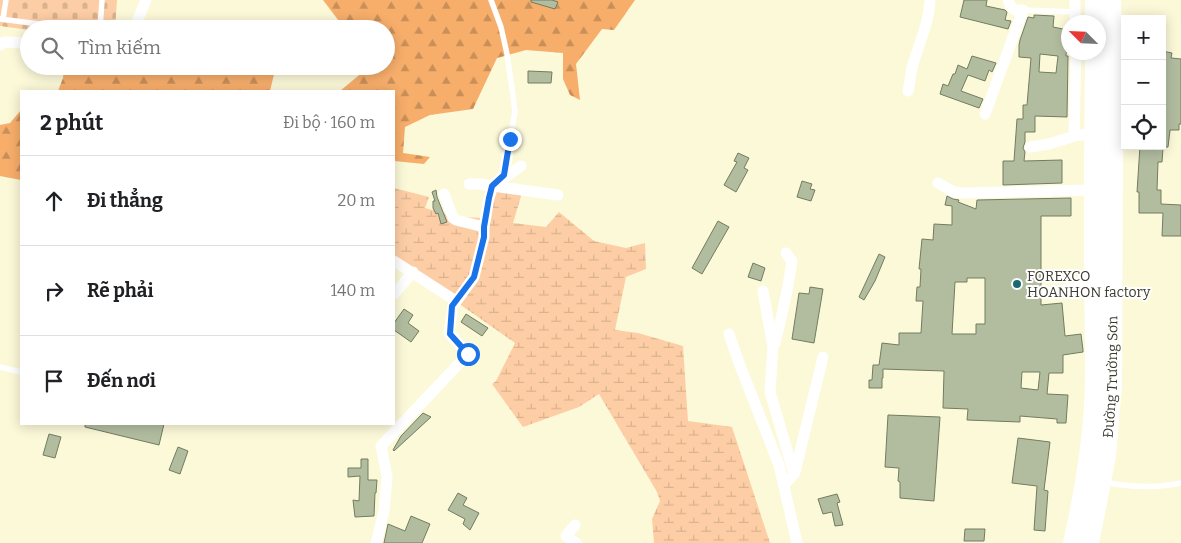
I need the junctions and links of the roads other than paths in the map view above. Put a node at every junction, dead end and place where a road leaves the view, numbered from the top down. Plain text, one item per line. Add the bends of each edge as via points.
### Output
1 (6, 0) edge
2 (102, 0) edge
3 (146, 0) edge
4 (491, 0) edge
5 (930, 0) edge
6 (1008, 0) edge
7 (1095, 0) edge
8 (1111, 0) edge
9 (1023, 10) junction
10 (1075, 11) edge
11 (1095, 15) edge
12 (2, 19) edge
13 (101, 20) edge
14 (138, 20) edge
15 (20, 21) edge
16 (20, 43) edge
17 (0, 45) edge
18 (1077, 60) edge
19 (1094, 60) edge
20 (908, 92) dead end
21 (985, 114) dead end
22 (1084, 135) junction
23 (510, 139) joint
24 (1030, 147) dead end
25 (521, 166) dead end
26 (938, 182) dead end
27 (469, 184) dead end
28 (492, 186) junction
29 (1094, 190) junction
30 (444, 194) dead end
31 (558, 195) dead end
32 (484, 227) junction
33 (786, 253) dead end
34 (395, 262) edge
35 (413, 272) junction
36 (1094, 285) junction
37 (763, 290) dead end
38 (395, 293) edge
39 (1048, 293) dead end
40 (456, 301) junction
41 (729, 334) dead end
42 (773, 347) junction
43 (822, 357) dead end
44 (0, 367) edge
45 (20, 372) edge
46 (794, 474) junction
47 (1101, 482) junction
48 (1181, 483) edge
49 (784, 485) junction
50 (575, 525) dead end
51 (376, 543) edge
52 (576, 543) edge
53 (797, 543) edge
54 (1073, 543) edge
55 (1089, 543) edge

1 - 12 lane
2 - 13 lane
3 - 14 street
4 - 23 lane via 501,27 513,96 515,112
5 - 20 street
6 - 9 street via 1015,10
7 - 11 highway
8 - 47 highway, Đường Trường Sơn via 1112,386
9 - 10 lane
9 - 21 street
12 - 15 lane
16 - 17 street via 4,42
18 - 22 street
19 - 22 highway, Đường Trường Sơn
22 - 24 street
22 - 29 highway, Đường Trường Sơn
23 - 28 street via 504,175
25 - 28 street
26 - 29 street via 954,192 964,193
27 - 28 street
28 - 31 street
28 - 32 street
29 - 36 highway, Đường Trường Sơn
30 - 32 street via 453,218
32 - 40 street via 474,277
33 - 42 street via 792,261 790,277
34 - 35 street
35 - 38 street
35 - 40 street
36 - 39 street
36 - 54 highway, Đường Trường Sơn via 1093,416 1086,481
37 - 42 street
40 - 51 street via 452,306 450,334 468,354 381,446 387,477 384,511
41 - 49 street via 780,465
42 - 46 street via 770,392
43 - 46 street
44 - 45 lane
46 - 49 street
47 - 48 lane via 1144,487
47 - 55 highway, Đường Trường Sơn
49 - 53 street
50 - 52 street via 566,536

